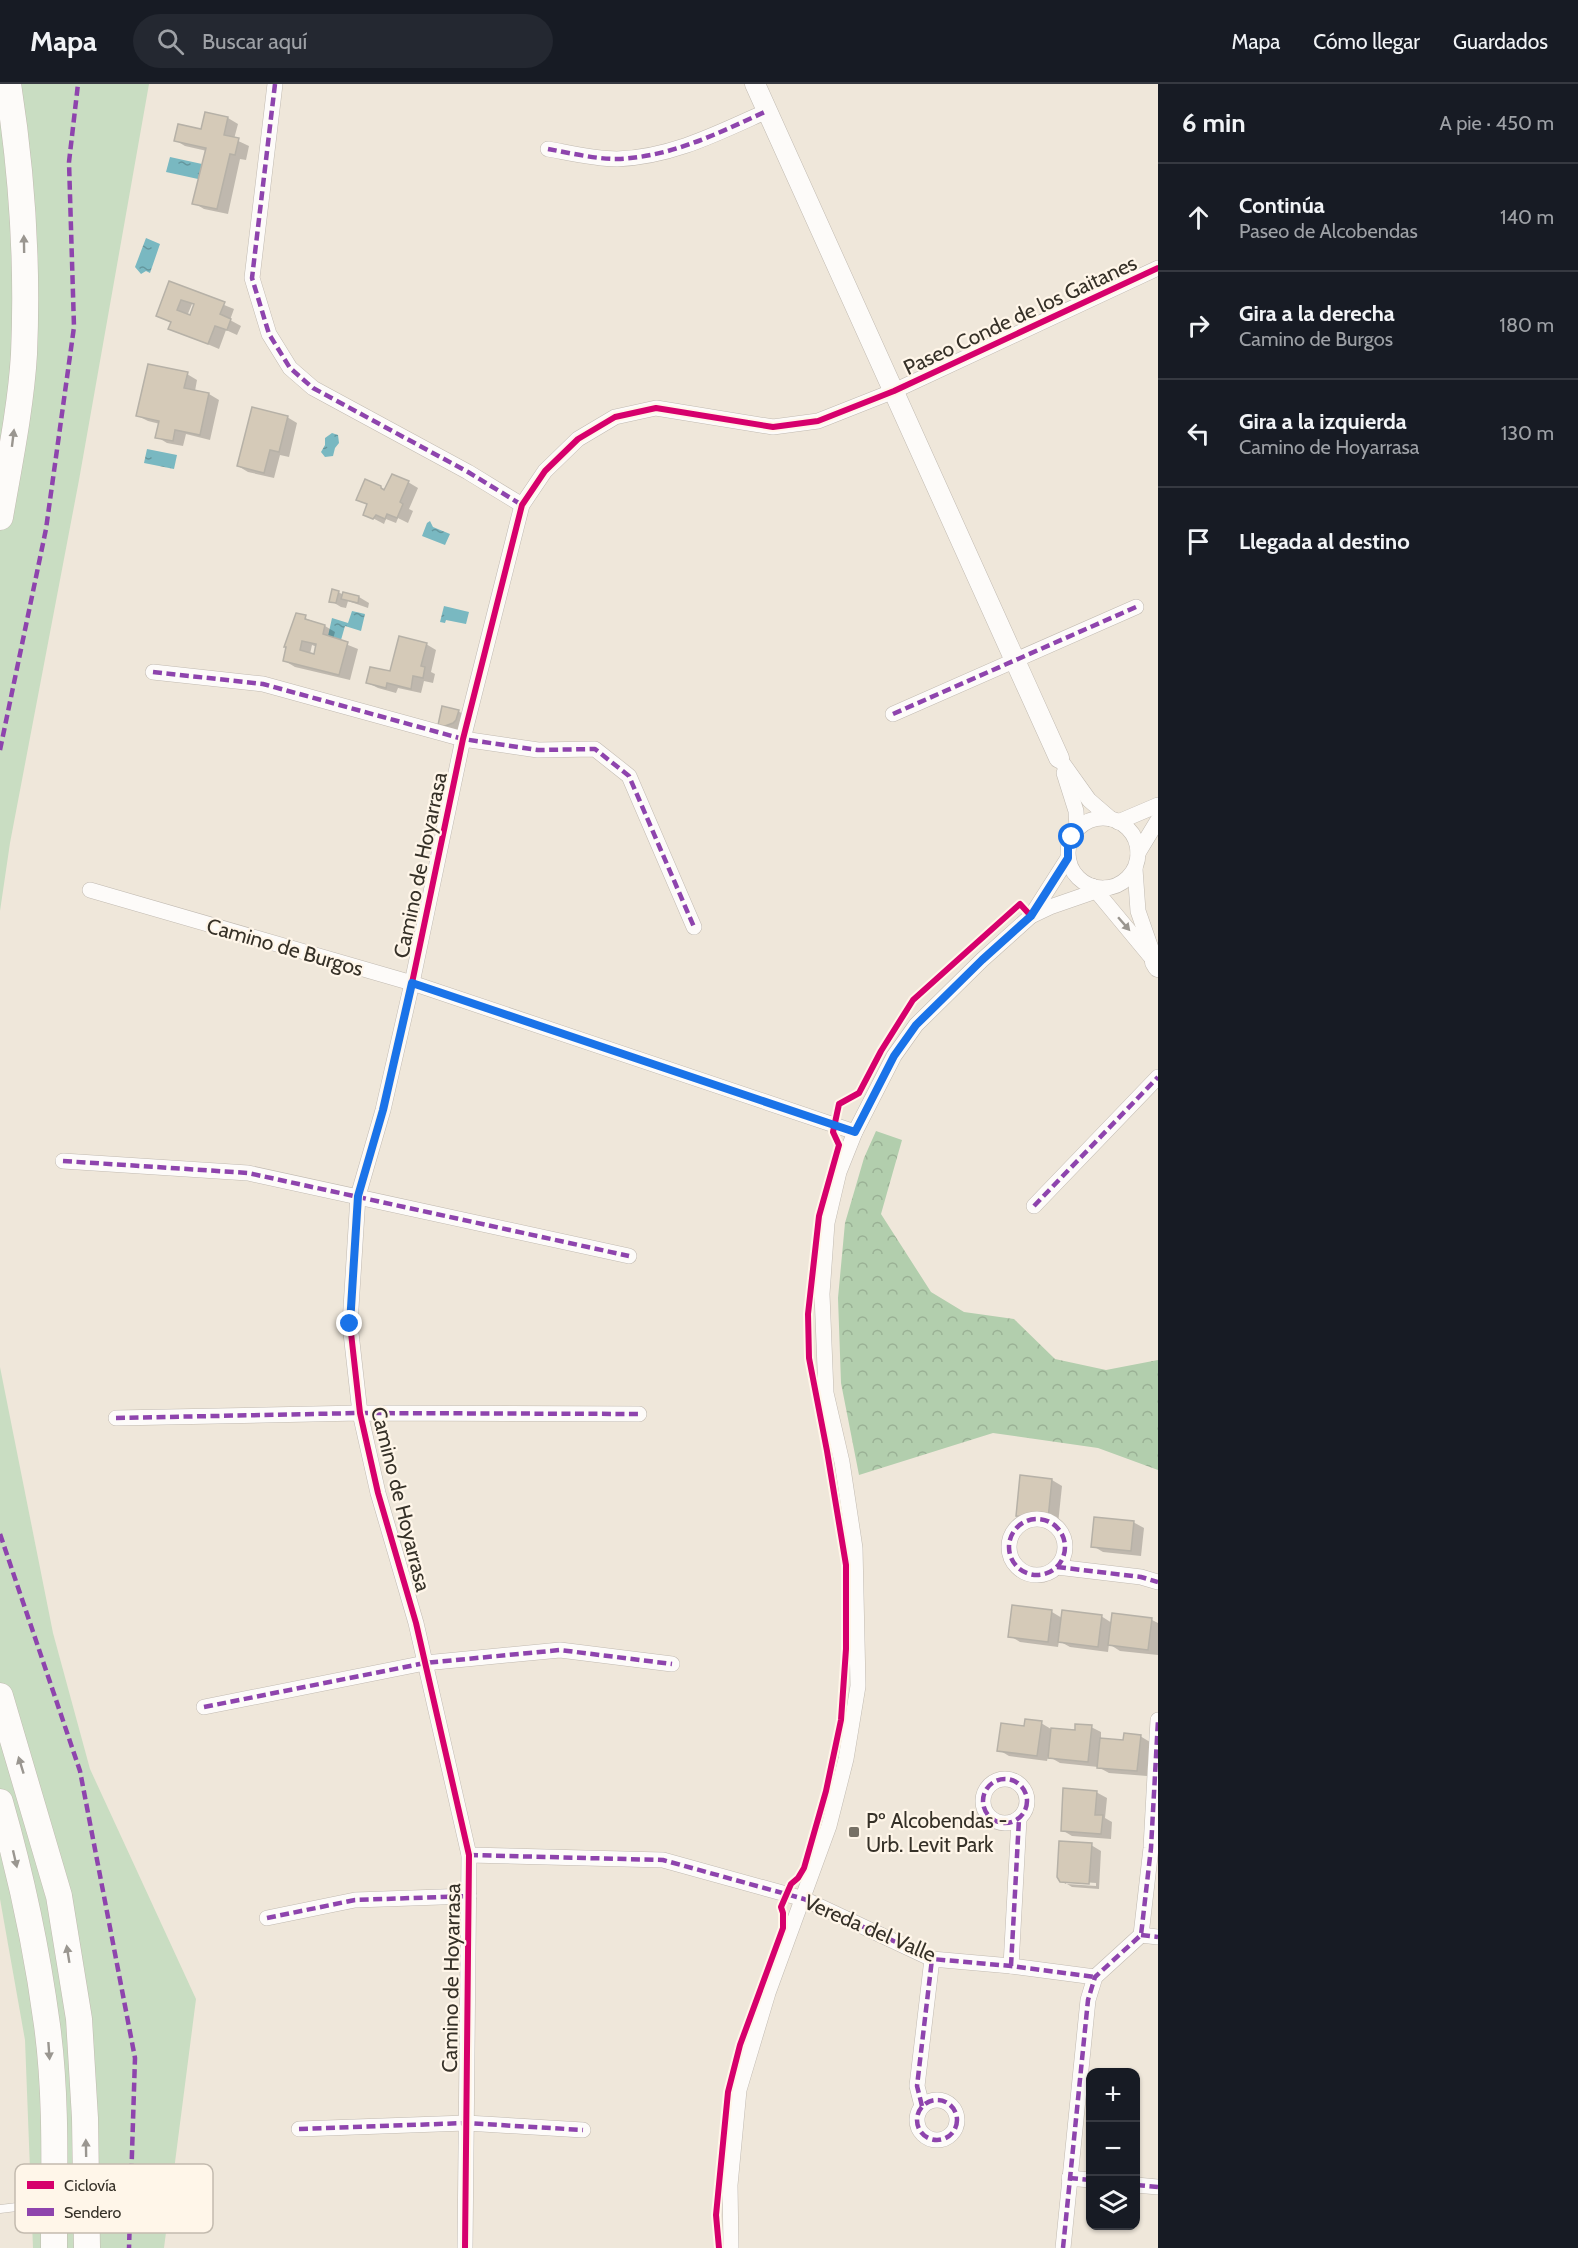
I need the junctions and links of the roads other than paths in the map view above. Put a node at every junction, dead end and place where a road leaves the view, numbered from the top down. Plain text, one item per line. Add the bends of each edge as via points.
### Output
1 (8, 84) edge
2 (275, 84) edge
3 (755, 84) edge
4 (767, 111) junction
5 (548, 149) dead end
6 (1158, 268) edge
7 (894, 391) junction
8 (522, 505) junction
9 (0, 517) edge
10 (1136, 607) dead end
11 (1014, 660) junction
12 (153, 672) dead end
13 (893, 714) dead end
14 (463, 740) junction
15 (1059, 758) junction
16 (1158, 805) edge
17 (1114, 820) junction
18 (1158, 820) edge
19 (1077, 828) junction
20 (1138, 853) junction
21 (1068, 858) junction
22 (1135, 869) junction
23 (1098, 889) junction
24 (90, 890) dead end
25 (1031, 916) junction
26 (694, 927) dead end
27 (1157, 964) edge
28 (412, 983) junction
29 (1158, 1077) edge
30 (855, 1132) junction
31 (63, 1161) dead end
32 (358, 1196) junction
33 (1034, 1206) dead end
34 (629, 1256) dead end
35 (360, 1413) junction
36 (639, 1414) dead end
37 (116, 1418) dead end
38 (1058, 1567) dead end
39 (1158, 1582) edge
40 (425, 1663) junction
41 (672, 1664) dead end
42 (0, 1696) edge
43 (204, 1707) dead end
44 (1158, 1720) edge
45 (0, 1802) edge
46 (1019, 1819) dead end
47 (469, 1855) junction
48 (469, 1896) junction
49 (804, 1899) junction
50 (267, 1918) dead end
51 (1140, 1935) junction
52 (1158, 1937) edge
53 (932, 1959) junction
54 (1011, 1966) junction
55 (1095, 1977) junction
56 (922, 2106) dead end
57 (466, 2123) junction
58 (299, 2129) dead end
59 (583, 2130) dead end
60 (54, 2164) edge
61 (86, 2164) edge
62 (1069, 2178) junction
63 (1086, 2180) edge
64 (1140, 2185) edge
65 (1158, 2187) edge
66 (15, 2207) edge
67 (0, 2209) edge
68 (87, 2233) edge
69 (87, 2248) edge
70 (465, 2248) edge
71 (731, 2248) edge
72 (1063, 2248) edge

9 -> 1 highway via 24,355 23,216 19,153
2 - 8 street via 252,278 268,334 290,368 313,388 468,471
3 - 4 street, Paseo Conde de los Gaitanes
4 - 5 street via 695,144 656,154 616,159
4 - 7 street, Paseo Conde de los Gaitanes
6 - 7 street, Paseo Conde de los Gaitanes
7 - 8 street, Camino de Hoyarrasa via 818,421 773,428 656,408 615,417 578,439 545,471
7 - 11 street, Paseo Conde de los Gaitanes
8 - 14 street, Camino de Hoyarrasa
10 - 11 street
11 - 13 street
11 - 15 street, Paseo Conde de los Gaitanes
12 - 14 street via 263,684
14 - 26 street via 538,750 595,749 629,776
14 - 28 street, Camino de Hoyarrasa
15 - 17 street, Paseo Conde de los Gaitanes via 1089,800
15 - 19 street, Paseo Conde de los Gaitanes via 1076,811
16 - 17 street
17 - 19 street via 1089,820
17 - 20 street via 1131,831
18 - 20 street
19 - 21 street via 1068,846
20 - 22 street
21 - 23 street via 1078,878
21 - 25 street
22 - 23 street via 1121,883
22 - 27 street via 1138,910
23 - 25 street
23 -> 27 street
24 - 28 street, Camino de Burgos
25 - 30 street via 916,1025 894,1056
28 - 30 street, Camino de Burgos
28 - 32 street, Camino de Hoyarrasa via 383,1110
29 - 33 street
30 - 49 street via 839,1172 827,1223 822,1294 826,1393 842,1462 855,1548 858,1686 846,1759
31 - 32 street via 248,1173
32 - 34 street
32 - 35 street, Camino de Hoyarrasa via 350,1324
35 - 36 street, Camino de Hoyarrasa
35 - 37 street, Camino de Hoyarrasa
35 - 40 street, Camino de Hoyarrasa
38 - 39 street
40 - 41 street via 560,1650
40 - 43 street
40 - 47 street, Camino de Hoyarrasa
61 -> 42 highway via 79,2019 59,1896
44 - 51 street via 1151,1848
45 -> 60 highway via 30,1926 47,2026
46 - 54 street
47 - 48 street, Camino de Hoyarrasa
47 - 49 street, Vereda del Valle via 663,1860
48 - 50 street, Camino de Hoyarrasa via 355,1900
48 - 57 street, Camino de Hoyarrasa
49 - 53 street, Vereda del Valle
49 - 71 street via 768,1993 739,2090 730,2185
51 - 52 street
51 - 55 street
53 - 54 street, Vereda del Valle
53 - 56 street via 917,2086
54 - 55 street, Vereda del Valle
55 - 62 street via 1088,2000
57 - 58 street
57 - 59 street
57 - 70 street, Camino de Hoyarrasa
62 - 63 street
62 - 72 street
64 - 65 street
66 - 67 lane
69 -> 68 highway

